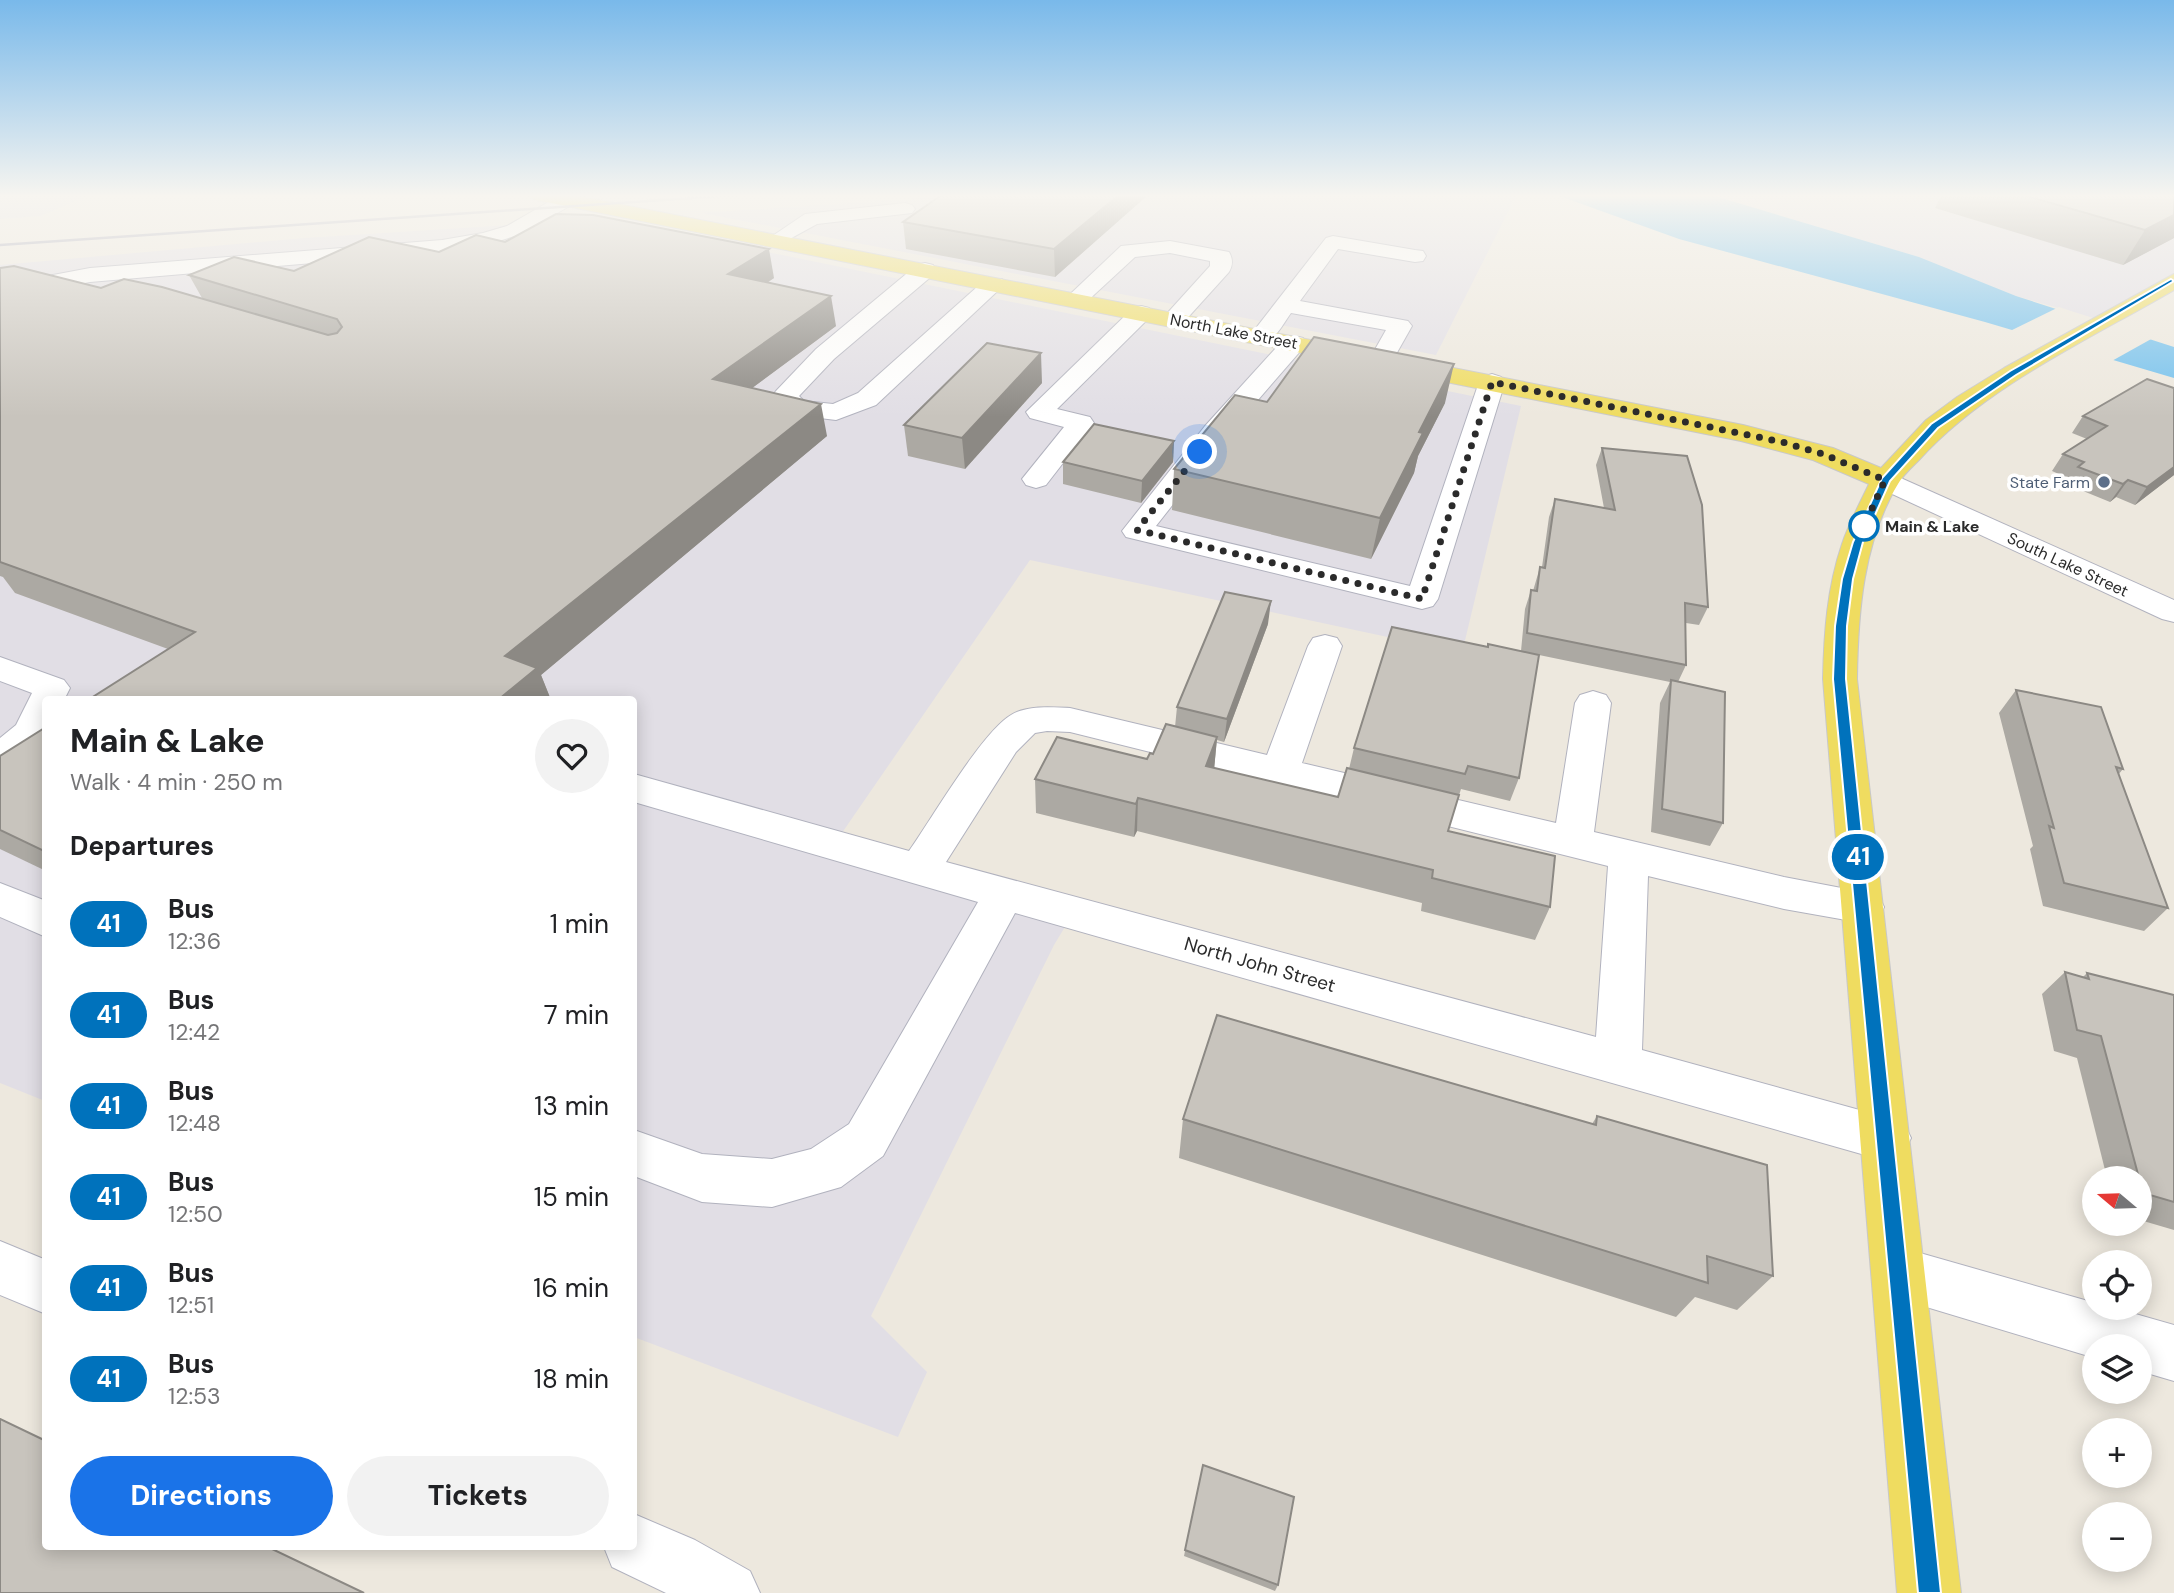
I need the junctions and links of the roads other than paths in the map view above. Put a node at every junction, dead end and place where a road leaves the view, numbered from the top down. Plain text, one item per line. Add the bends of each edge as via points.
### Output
1 (168, 268) edge
2 (916, 268) edge
3 (1109, 268) edge
4 (1220, 268) edge
5 (1313, 268) edge
6 (925, 270) junction
7 (90, 275) junction
8 (2174, 281) edge
9 (994, 284) junction
10 (0, 292) edge
11 (142, 293) edge
12 (1075, 300) junction
13 (1286, 305) junction
14 (1141, 313) junction
15 (1174, 319) junction
16 (1261, 337) junction
17 (1294, 343) junction
18 (1381, 360) junction
19 (1492, 382) junction
20 (1036, 479) dead end
21 (1885, 480) junction
22 (2174, 612) edge
23 (1325, 646) dead end
24 (0, 668) edge
25 (48, 696) edge
26 (1593, 703) dead end
27 (42, 710) edge
28 (0, 757) edge
29 (1280, 771) junction
30 (637, 789) edge
31 (1573, 842) junction
32 (1629, 856) junction
33 (920, 868) junction
34 (1004, 894) junction
35 (0, 900) edge
36 (1863, 907) junction
37 (42, 918) edge
38 (1618, 1063) junction
39 (1886, 1138) junction
40 (637, 1154) edge
41 (0, 1268) edge
42 (1899, 1275) junction
43 (42, 1285) edge
44 (2174, 1353) edge
45 (637, 1546) edge
46 (729, 1593) edge
47 (1930, 1593) edge

1 - 7 street
2 - 6 main road, North Lake Street
3 - 12 street
4 - 15 street
5 - 13 street
6 - 9 main road, North Lake Street
6 - 9 street via 825,354 785,396 796,408 836,412 867,399
7 - 10 street
7 - 11 street
8 - 21 main road via 2004,379 1935,426
9 - 12 main road, North Lake Street
12 - 14 main road, North Lake Street
13 - 16 street
13 - 18 street via 1400,326
14 - 15 main road, North Lake Street
14 - 20 street via 1039,412 1081,423
15 - 16 main road, North Lake Street
16 - 17 main road, North Lake Street
17 - 18 main road, North Lake Street
17 - 19 street via 1137,530 1422,599
18 - 19 main road, North Lake Street
19 - 21 main road, North Lake Street via 1782,442
21 - 22 street, South Lake Street
21 - 36 main road via 1858,542 1841,626 1840,679
23 - 29 street
24 - 25 street via 52,688
26 - 31 street
27 - 28 street via 31,733
29 - 31 street
29 - 33 street via 1070,720 1024,723 1003,743
30 - 33 street, North John Street
31 - 32 street
32 - 36 street
32 - 38 street
33 - 34 street, North John Street
34 - 38 street, North John Street
34 - 40 street via 866,1140 823,1170 772,1183 702,1178
35 - 37 street
36 - 39 main road
38 - 39 street, North John Street
39 - 42 main road
41 - 43 street
42 - 44 street
42 - 47 main road
45 - 46 street

